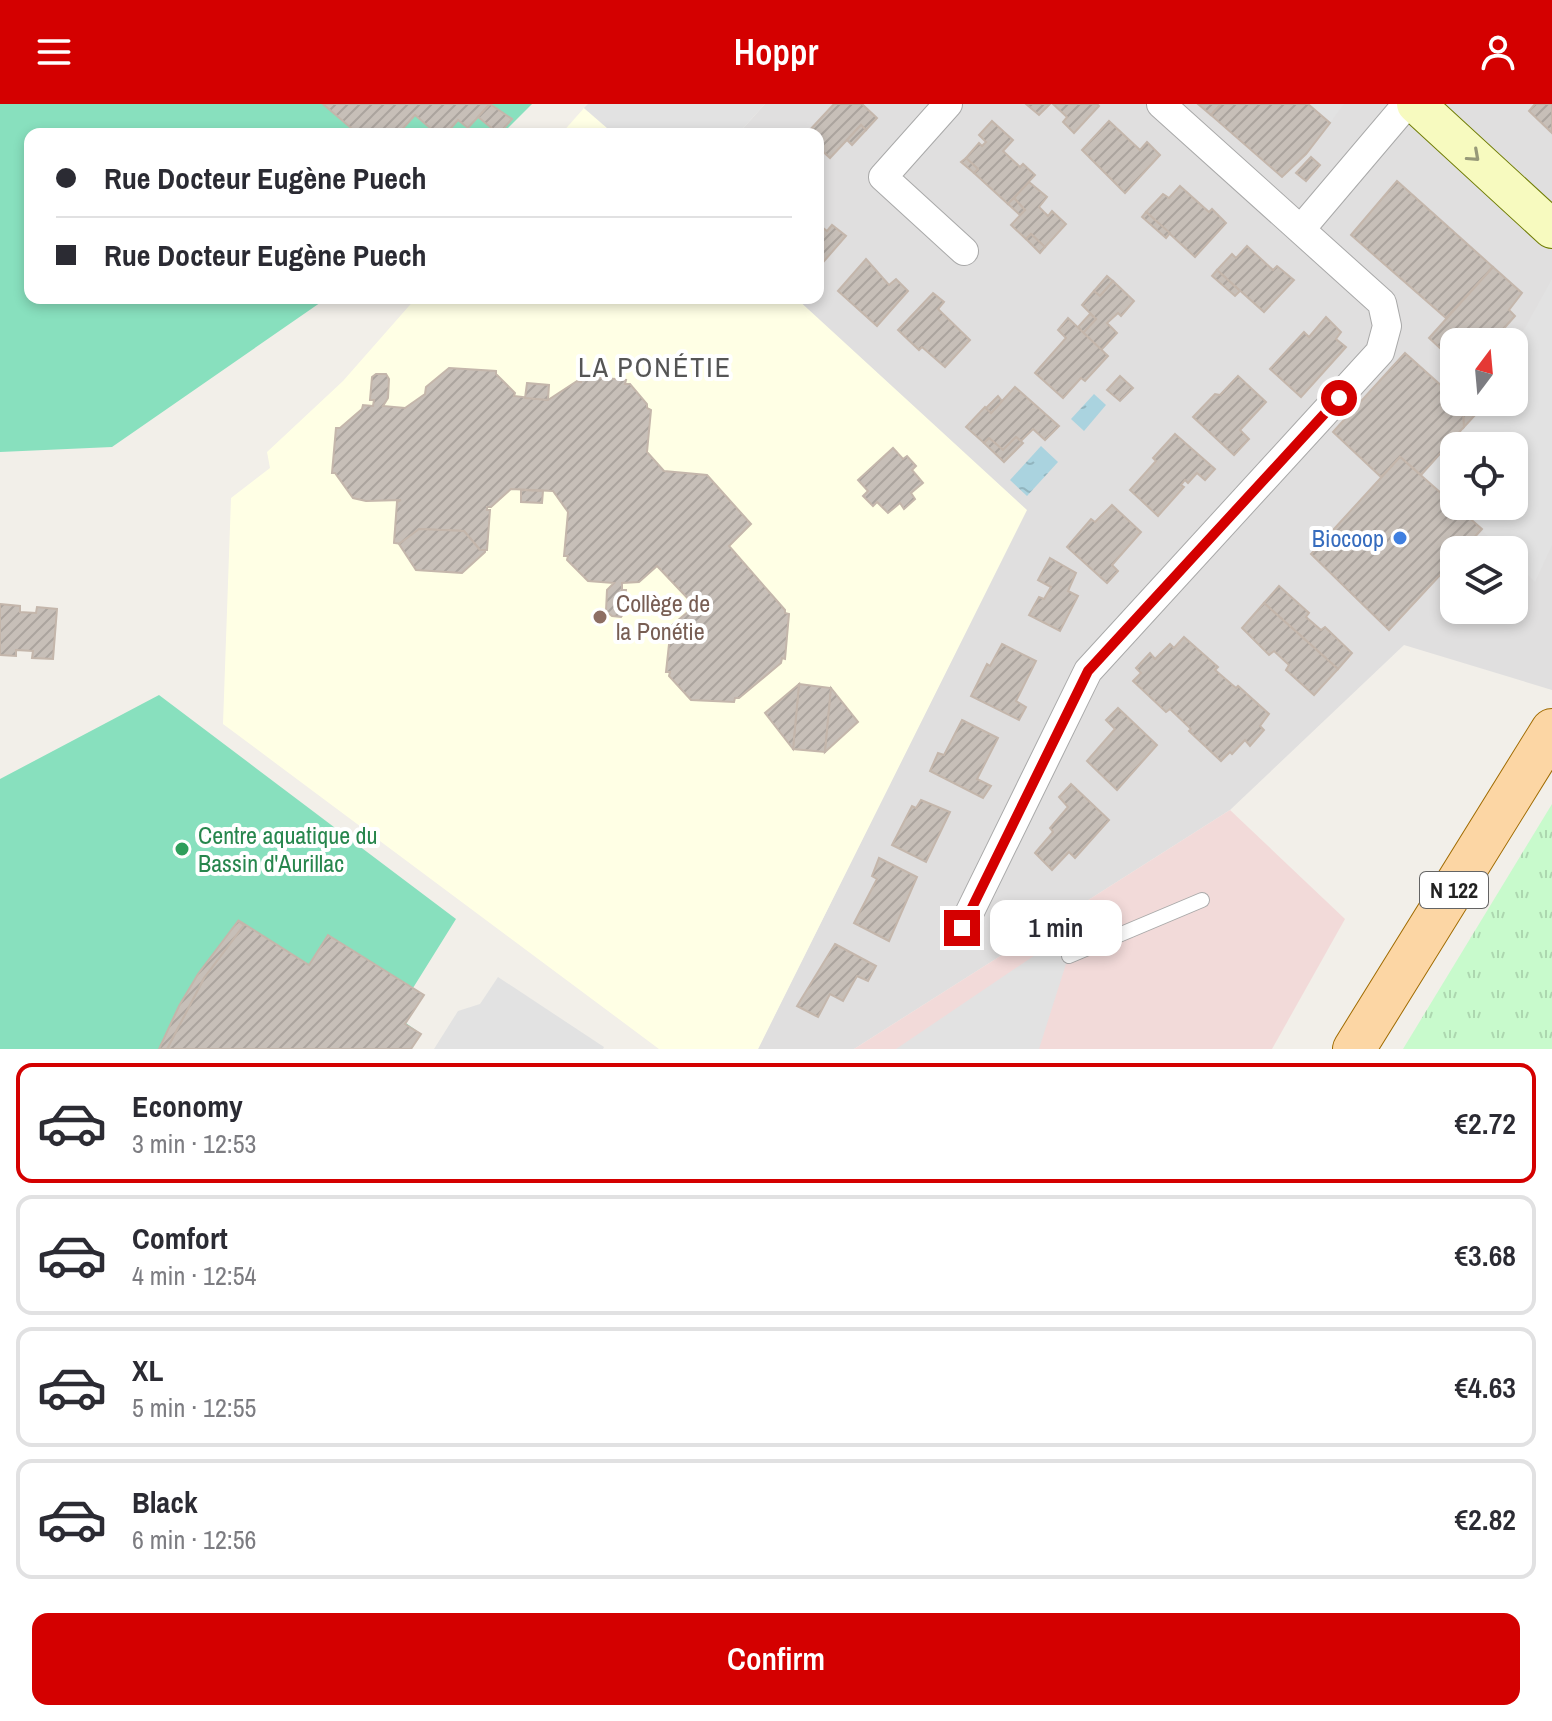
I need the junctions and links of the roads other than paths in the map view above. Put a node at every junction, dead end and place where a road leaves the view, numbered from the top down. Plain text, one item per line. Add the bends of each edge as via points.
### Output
1 (948, 104) edge
2 (1161, 104) edge
3 (1407, 104) edge
4 (1416, 104) edge
5 (1454, 104) edge
6 (1552, 194) edge
7 (1301, 229) junction
8 (1552, 229) edge
9 (964, 251) dead end
10 (1552, 730) edge
11 (1202, 900) dead end
12 (962, 928) dead end
13 (1069, 956) dead end
14 (1354, 1049) edge

1 - 9 street via 883,177
2 - 7 street
3 - 7 street
4 -> 8 street
5 - 6 street
7 - 12 street via 1382,303 1387,326 1380,352 1088,671
10 - 14 main road, N 122
11 - 13 lane

